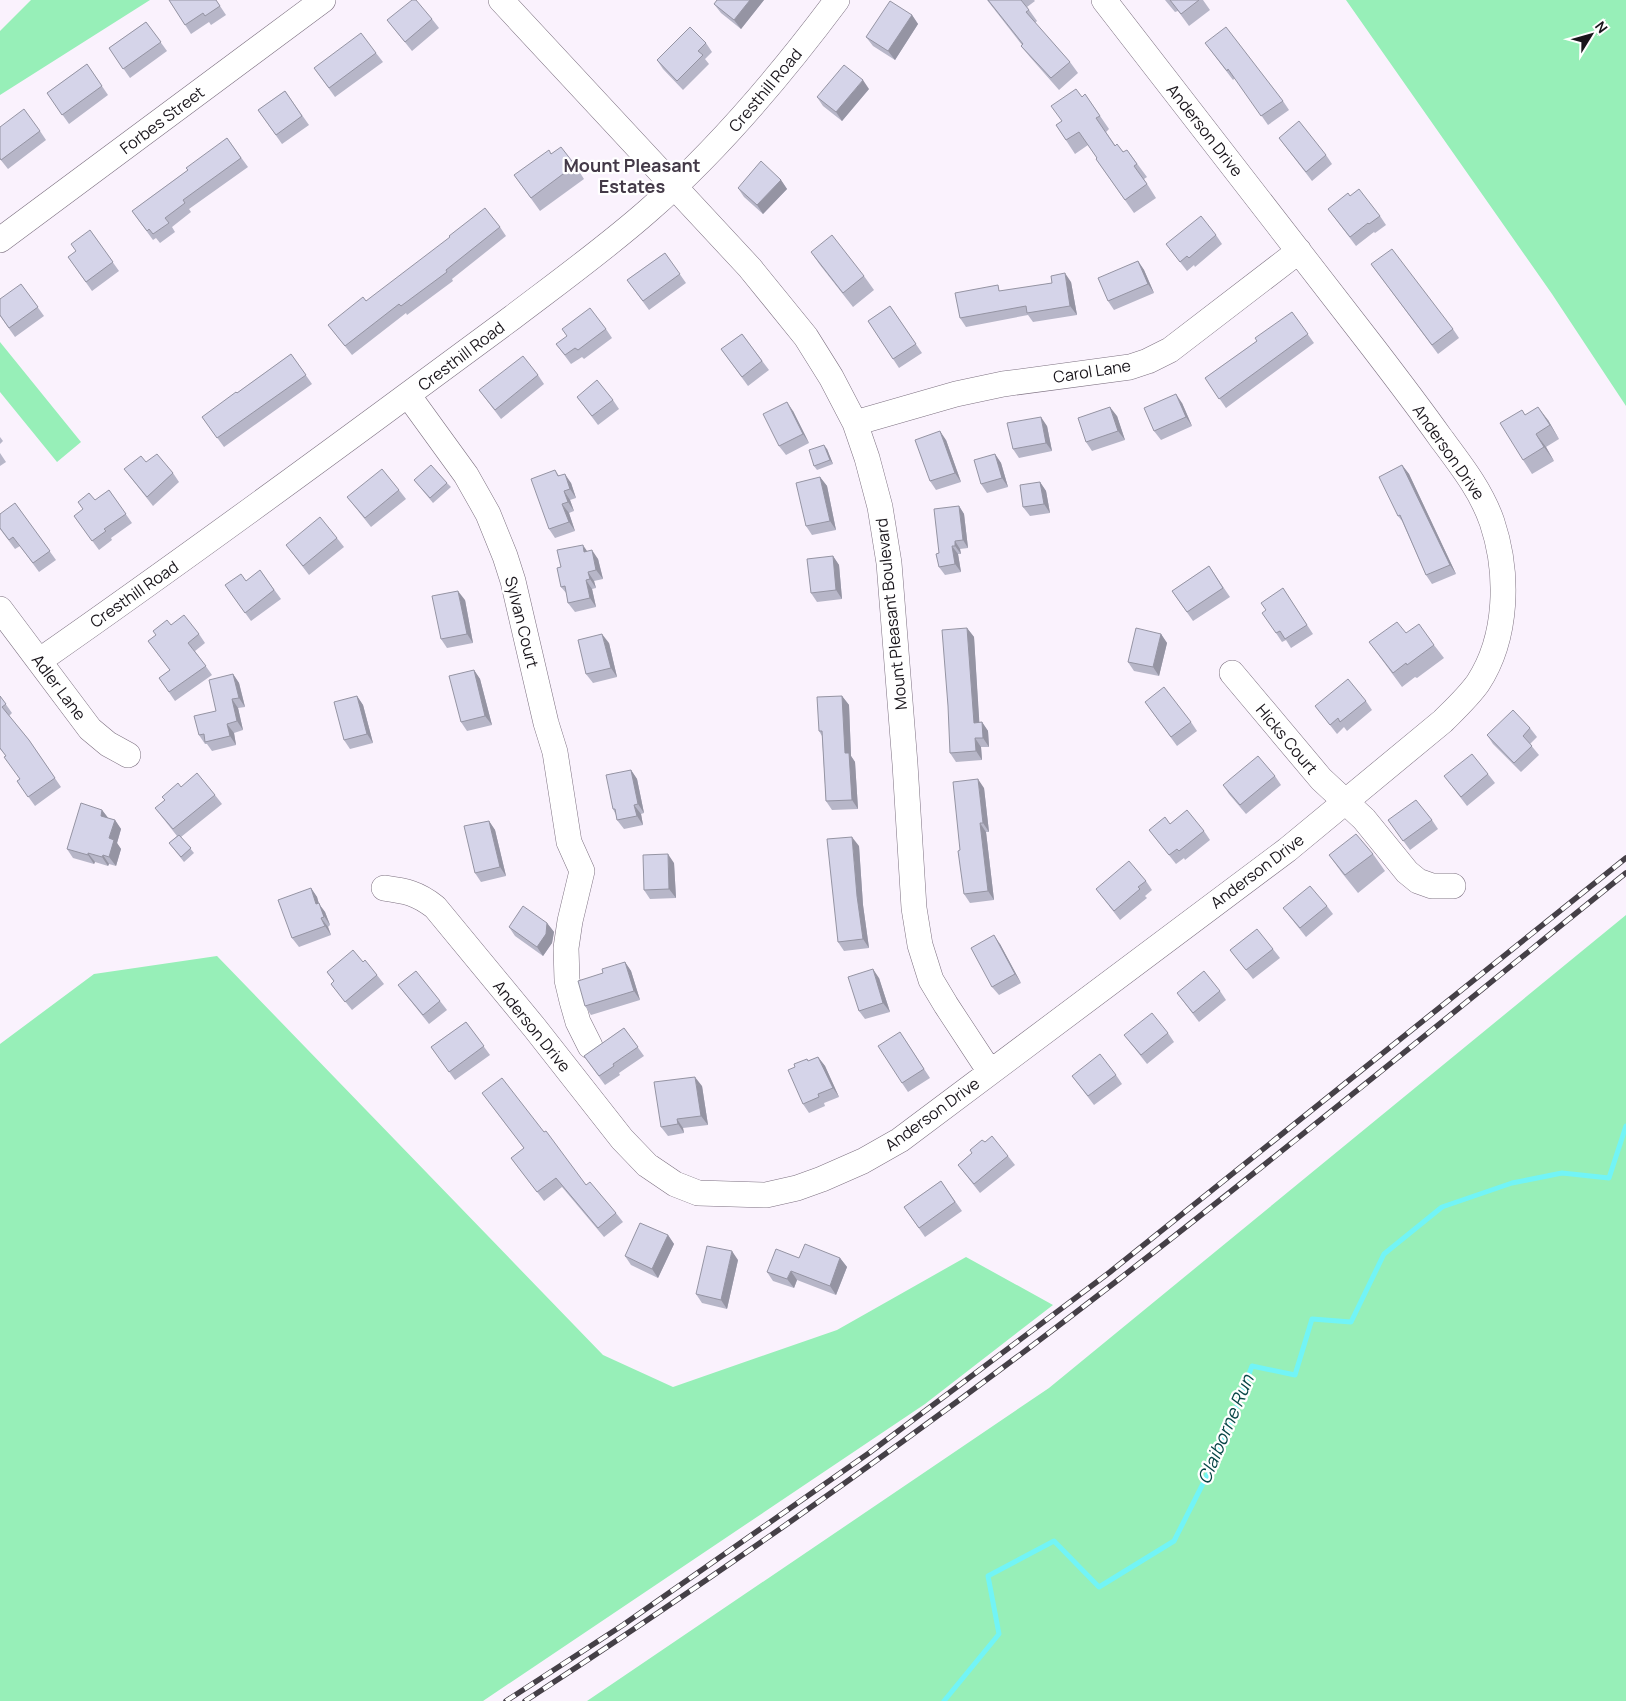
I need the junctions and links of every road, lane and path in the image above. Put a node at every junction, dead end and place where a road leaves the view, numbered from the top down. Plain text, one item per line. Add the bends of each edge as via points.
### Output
1 (323, 0) edge
2 (501, 0) edge
3 (838, 0) edge
4 (1104, 0) edge
5 (674, 187) junction
6 (0, 240) edge
7 (1299, 251) junction
8 (408, 395) junction
9 (855, 423) junction
10 (0, 609) edge
11 (39, 661) junction
12 (1232, 674) dead end
13 (128, 756) dead end
14 (1345, 802) junction
15 (1453, 886) dead end
16 (384, 888) dead end
17 (590, 1046) dead end
18 (990, 1072) junction

1 - 6 street, Forbes Street
2 - 5 street, Mount Pleasant Boulevard
3 - 5 street, Cresthill Road via 743,117
4 - 7 street, Anderson Drive
5 - 8 street, Cresthill Road via 566,277
5 - 9 street, Mount Pleasant Boulevard via 750,268 806,337
7 - 9 street, Carol Lane via 1170,350 1148,361 1130,367 1003,384
7 - 14 street, Anderson Drive via 1481,495 1500,553 1503,583 1498,638 1478,682 1462,703
8 - 11 street, Cresthill Road
8 - 17 street, Sylvan Court via 466,475 488,514 513,582 555,752 569,842 582,871 566,948 572,1002
9 - 18 street, Mount Pleasant Boulevard via 880,508 889,563 914,908 920,945 931,980
10 - 11 street, Adler Lane
11 - 13 street, Adler Lane via 90,729
12 - 14 street, Hicks Court via 1321,779
14 - 15 street, Hicks Court via 1364,819 1406,872 1432,886
14 - 18 street, Anderson Drive via 1287,850
16 - 18 street, Anderson Drive via 422,897 435,907 622,1139 660,1175 698,1193 766,1195 822,1179 900,1140

